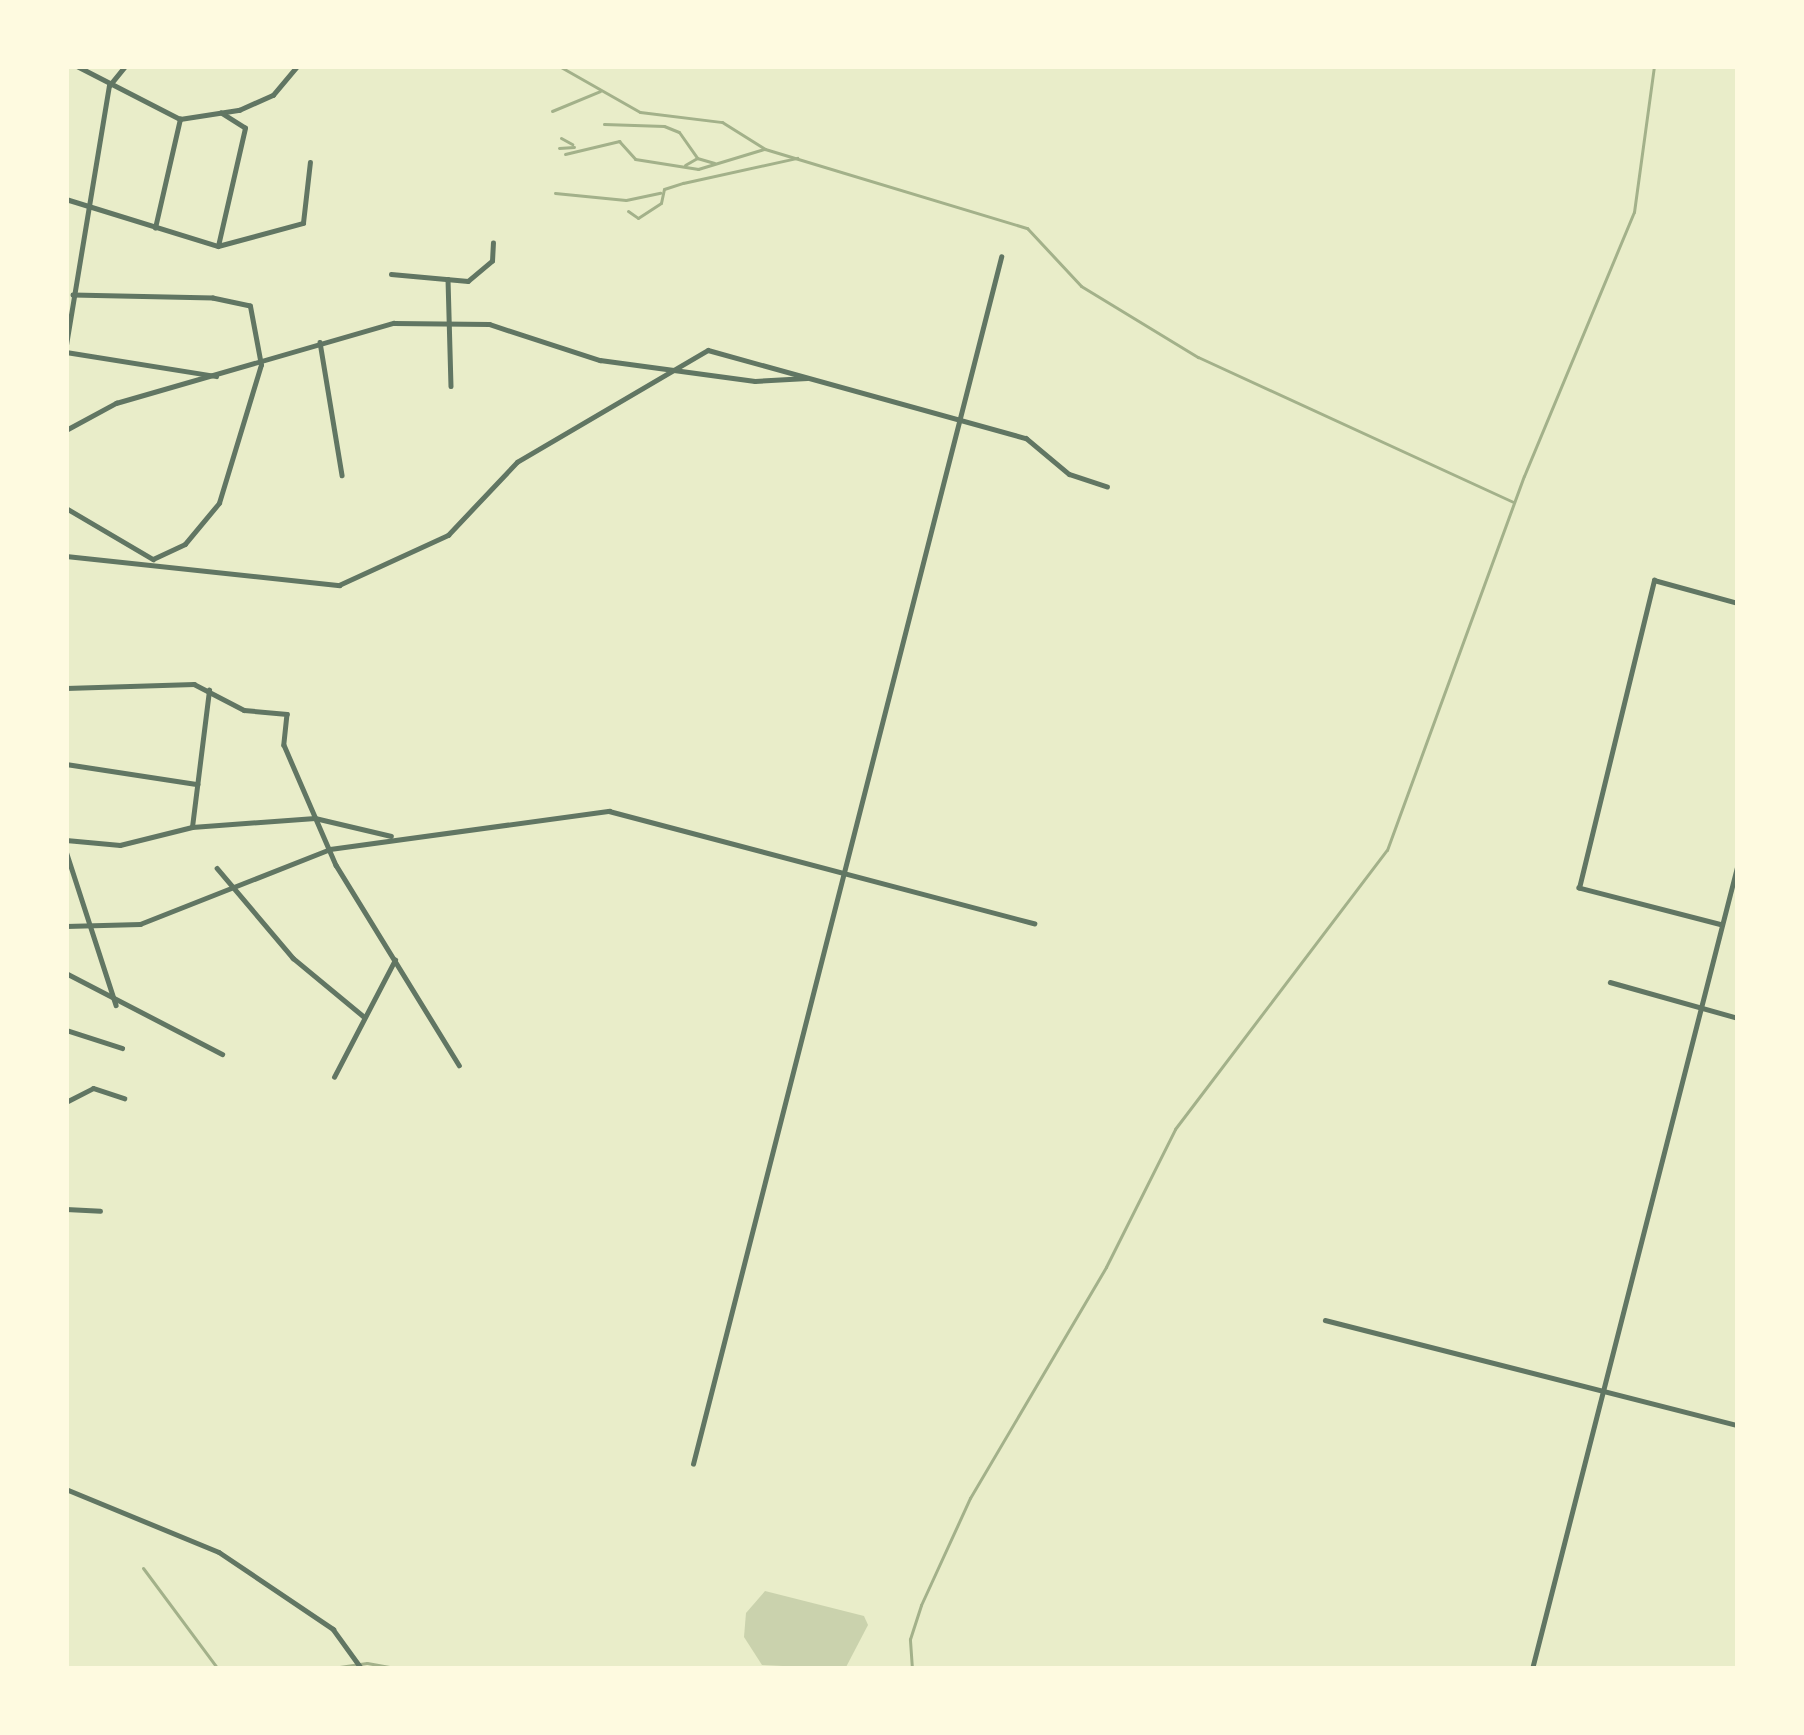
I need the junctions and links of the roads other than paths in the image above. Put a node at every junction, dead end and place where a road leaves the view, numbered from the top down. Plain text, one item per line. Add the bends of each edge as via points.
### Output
1 (77, 66) edge
2 (125, 66) edge
3 (297, 66) edge
4 (110, 86) junction
5 (221, 113) junction
6 (180, 119) junction
7 (310, 162) dead end
8 (66, 199) edge
9 (84, 205) junction
10 (155, 228) junction
11 (493, 243) dead end
12 (218, 246) junction
13 (1001, 256) dead end
14 (391, 274) dead end
15 (448, 279) junction
16 (73, 295) junction
17 (449, 326) junction
18 (320, 343) junction
19 (66, 348) edge
20 (261, 365) junction
21 (672, 370) junction
22 (222, 377) junction
23 (809, 377) junction
24 (451, 386) dead end
25 (958, 418) junction
26 (66, 430) edge
27 (342, 475) dead end
28 (1107, 487) dead end
29 (66, 508) edge
30 (66, 556) edge
31 (152, 559) junction
32 (1738, 603) edge
33 (66, 688) edge
34 (209, 688) junction
35 (66, 764) edge
36 (197, 784) junction
37 (315, 818) junction
38 (192, 827) junction
39 (393, 837) junction
40 (66, 840) edge
41 (330, 849) junction
42 (66, 851) edge
43 (1738, 863) edge
44 (218, 868) dead end
45 (843, 870) junction
46 (236, 889) junction
47 (1034, 923) dead end
48 (1723, 925) junction
49 (66, 926) edge
50 (90, 927) junction
51 (395, 960) junction
52 (66, 973) edge
53 (1610, 982) dead end
54 (116, 1006) junction
55 (1702, 1008) junction
56 (363, 1016) junction
57 (1738, 1018) edge
58 (66, 1030) edge
59 (122, 1048) dead end
60 (222, 1054) dead end
61 (459, 1064) dead end
62 (334, 1077) dead end
63 (124, 1098) dead end
64 (66, 1102) edge
65 (66, 1209) edge
66 (100, 1211) dead end
67 (1325, 1320) dead end
68 (1600, 1390) junction
69 (1738, 1425) edge
70 (693, 1464) dead end
71 (66, 1489) edge
72 (362, 1669) edge
73 (1532, 1669) edge

1 - 4 street
2 - 4 street
3 - 5 street via 273,94
4 - 6 street
4 - 9 street
5 - 6 street
5 - 12 street via 245,128
6 - 10 street
7 - 12 street via 303,223
8 - 9 street
9 - 10 street
9 - 16 street
10 - 12 street
11 - 15 street via 492,261 468,281
13 - 25 street
14 - 15 street
15 - 17 street
16 - 19 street
16 - 20 street via 250,306
17 - 18 street via 394,323
17 - 21 street via 489,324 574,356
17 - 24 street
18 - 20 street
18 - 27 street
19 - 22 street
20 - 22 street
20 - 31 street via 213,517 185,544
21 - 23 street via 783,382
21 - 23 street via 708,350
21 - 31 street via 517,462 448,535 355,579 329,586 250,580
22 - 26 street via 116,404
23 - 25 street
25 - 28 street via 1026,438 1070,474
25 - 45 street
29 - 31 street
30 - 31 street
32 - 48 street via 1654,580 1579,888
33 - 34 street via 153,680
34 - 36 street
34 - 37 street via 244,710 287,714 284,745
35 - 36 street
36 - 38 street
37 - 38 street
37 - 39 street
37 - 41 street
38 - 40 street via 120,845
39 - 41 street
39 - 45 street via 533,827 609,812
41 - 46 street
41 - 51 street
42 - 50 street
43 - 48 street
44 - 46 street
45 - 47 street
45 - 70 street
46 - 50 street via 140,924
46 - 56 street via 293,958
48 - 55 street
49 - 50 street
50 - 54 street
51 - 56 street
51 - 61 street
52 - 54 street
53 - 55 street
54 - 60 street
55 - 57 street
55 - 68 street
56 - 62 street
58 - 59 street
63 - 64 street via 93,1088
65 - 66 street
67 - 68 street
68 - 69 street
68 - 73 street
71 - 72 street via 219,1552 333,1629

